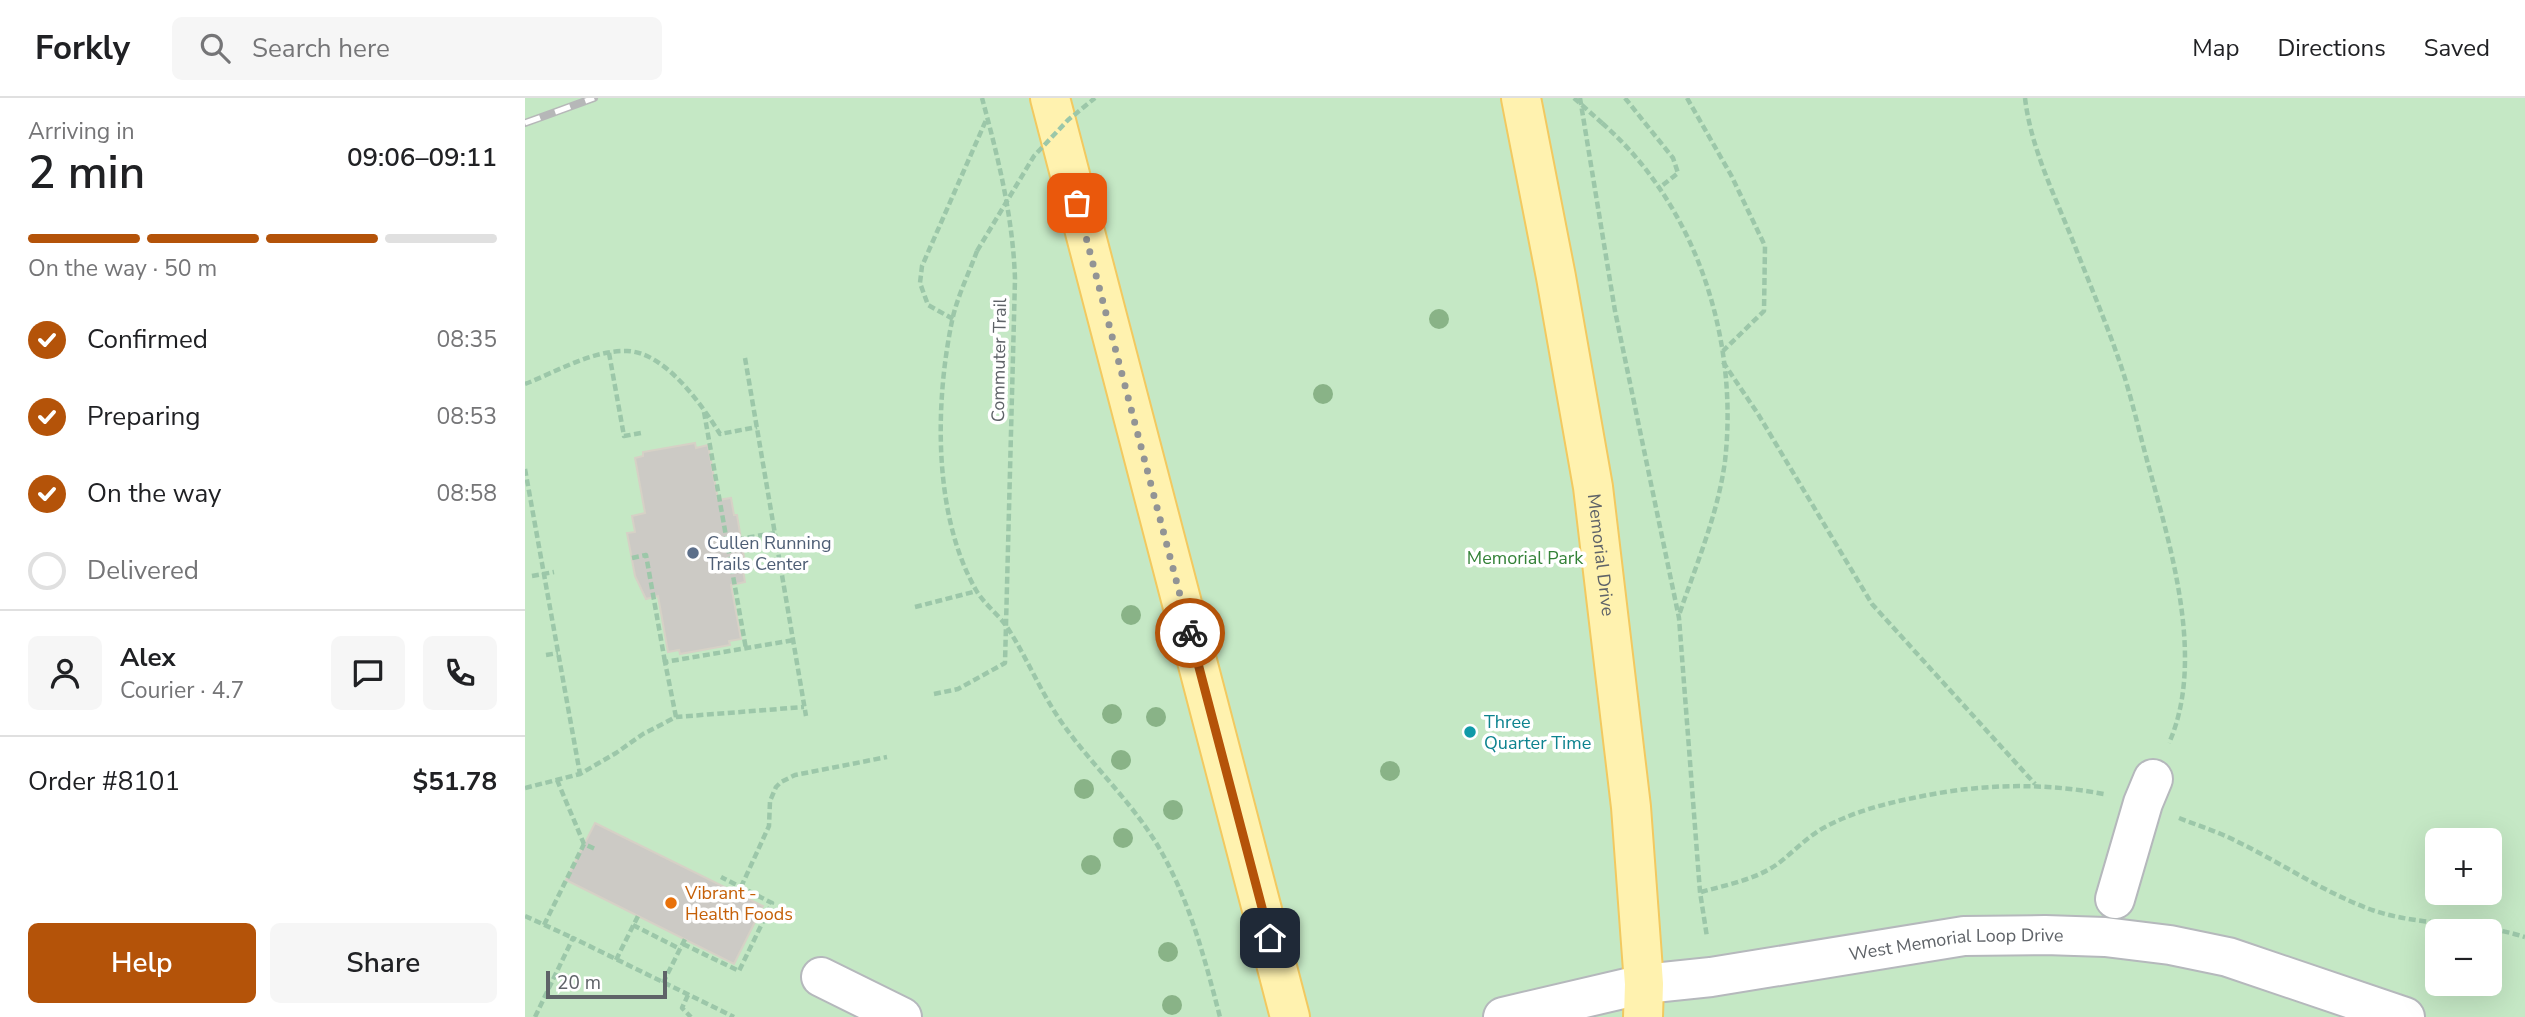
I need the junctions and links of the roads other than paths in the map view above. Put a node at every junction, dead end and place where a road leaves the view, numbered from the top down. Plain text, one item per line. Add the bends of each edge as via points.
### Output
1 (1050, 98) edge
2 (1521, 98) edge
3 (2153, 779) road end
4 (2115, 899) dead end
5 (821, 977) dead end
6 (1643, 1000) edge
7 (902, 1017) edge
8 (1290, 1017) edge
9 (1503, 1017) edge
10 (2405, 1017) edge

1 - 8 main road
2 - 6 main road, Memorial Drive via 1593,487 1632,807
3 - 4 street
5 - 7 street
6 - 9 street, West Memorial Loop Drive
6 - 10 street, West Memorial Loop Drive via 1711,976 1964,936 2045,934 2170,945 2228,957

